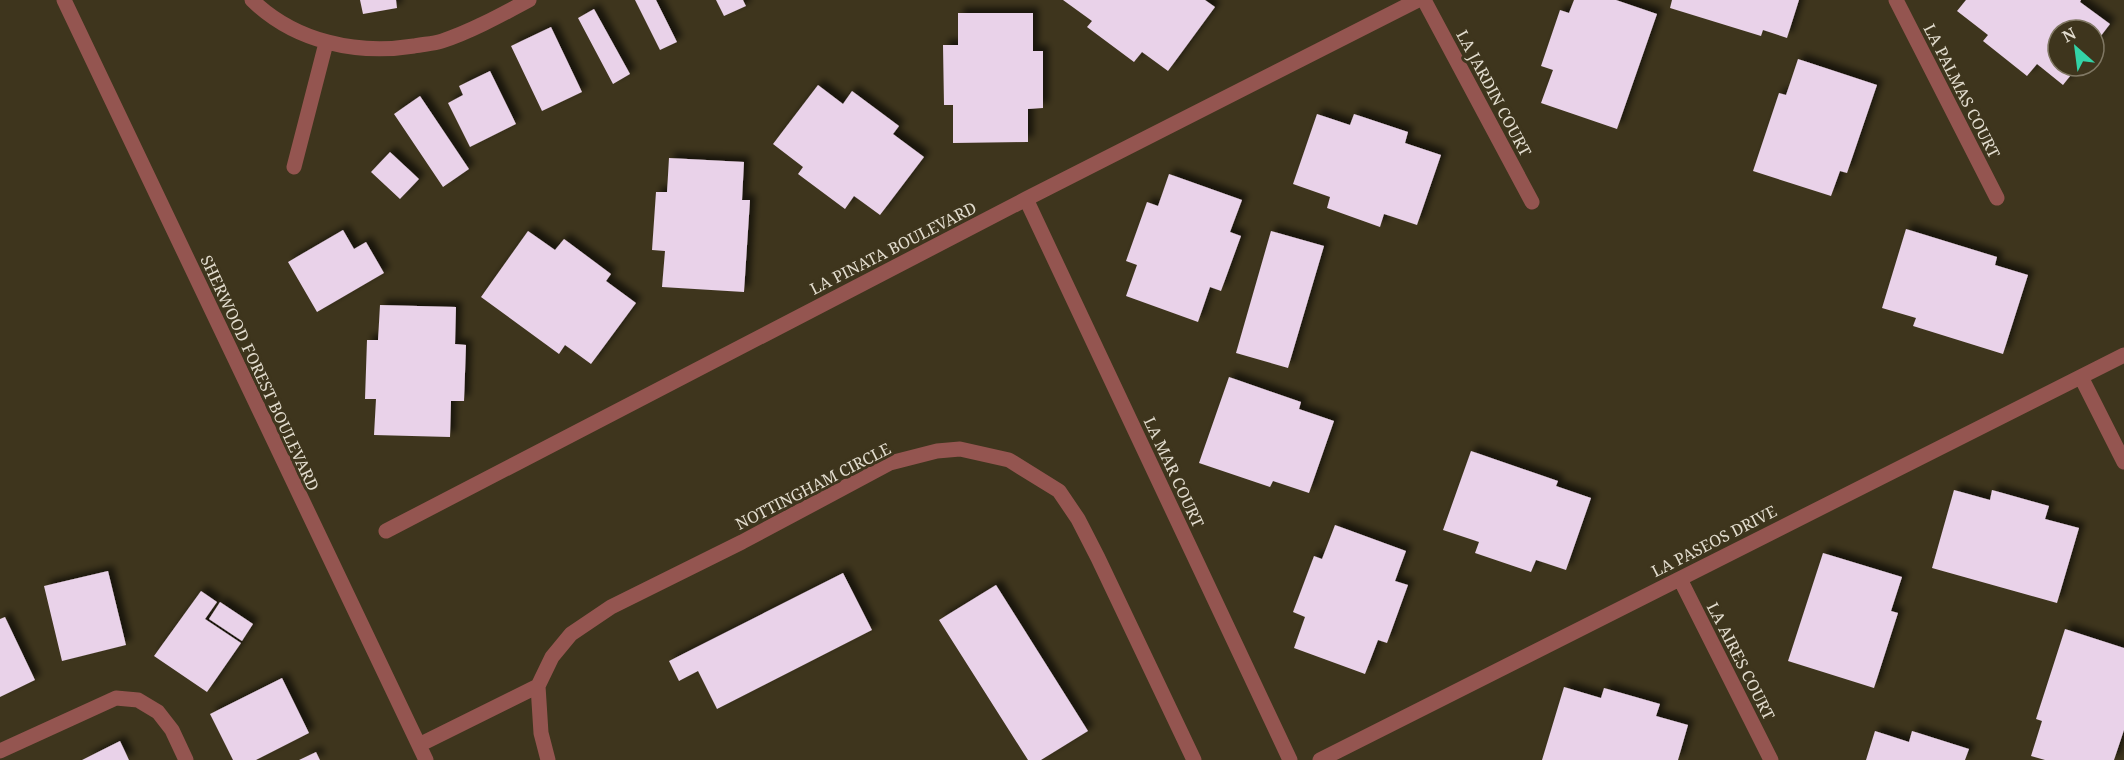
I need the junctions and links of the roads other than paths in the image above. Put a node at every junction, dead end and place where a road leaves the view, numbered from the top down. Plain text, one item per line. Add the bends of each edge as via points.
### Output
1 (64, 0) edge
2 (252, 0) edge
3 (530, 0) edge
4 (1418, 0) edge
5 (1424, 0) edge
6 (1896, 0) edge
7 (326, 43) junction
8 (294, 167) dead end
9 (1997, 198) dead end
10 (1026, 199) junction
11 (1532, 202) dead end
12 (2124, 355) edge
13 (2081, 377) junction
14 (2124, 462) edge
15 (386, 531) dead end
16 (1680, 579) junction
17 (538, 686) junction
18 (418, 745) junction
19 (0, 751) edge
20 (186, 760) edge
21 (426, 760) edge
22 (548, 760) edge
23 (1194, 760) edge
24 (1290, 760) edge
25 (1320, 760) edge
26 (1771, 760) edge

1 - 18 street, SHERWOOD FOREST BOULEVARD
2 - 7 street via 276,20
3 - 7 street via 440,42 392,50
4 - 10 street, LA PINATA BOULEVARD
5 - 11 street, LA JARDIN COURT
6 - 9 street, LA PALMAS COURT
7 - 8 street
10 - 15 street, LA PINATA BOULEVARD
10 - 24 street, LA MAR COURT
12 - 13 street, LA PASEOS DRIVE
13 - 14 street
13 - 16 street, LA PASEOS DRIVE
16 - 25 street, LA PASEOS DRIVE
16 - 26 street, LA AIRES COURT
17 - 18 street
17 - 22 street, NOTTINGHAM CIRCLE via 541,733
17 - 23 street, NOTTINGHAM CIRCLE via 552,657 571,633 612,607 890,463 960,449 1009,460 1059,491 1098,558
18 - 21 street, SHERWOOD FOREST BOULEVARD
19 - 20 street via 116,698 138,700 158,712 172,730

